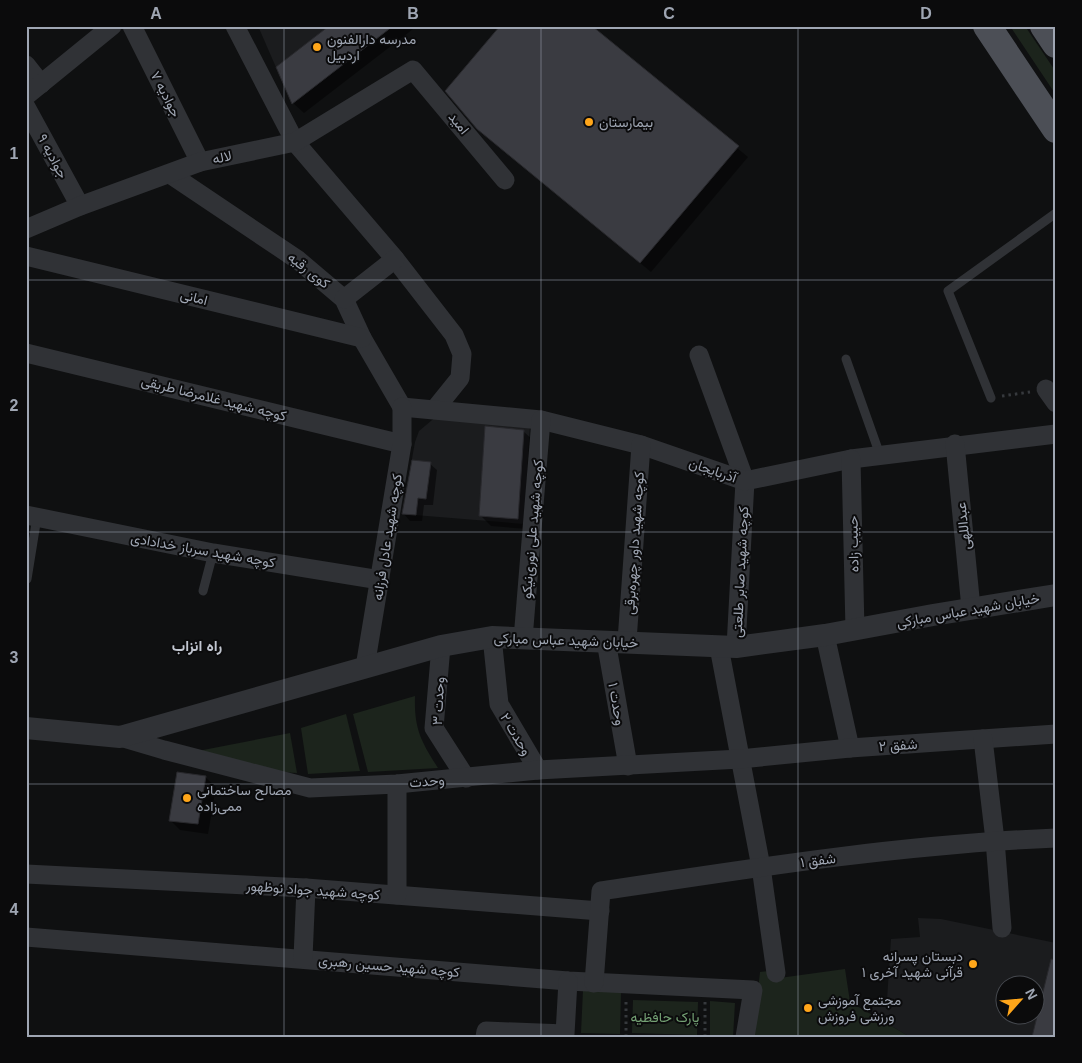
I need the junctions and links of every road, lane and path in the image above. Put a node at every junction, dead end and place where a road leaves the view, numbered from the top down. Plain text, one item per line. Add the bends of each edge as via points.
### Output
1 (112, 26) edge
2 (132, 26) edge
3 (235, 26) edge
4 (987, 26) edge
5 (1044, 26) edge
6 (1056, 44) edge
7 (26, 65) edge
8 (410, 71) joint
9 (33, 90) edge
10 (26, 107) edge
11 (1056, 129) edge
12 (295, 142) junction
13 (200, 162) junction
14 (170, 174) junction
15 (506, 180) dead end
16 (80, 206) junction
17 (1056, 213) edge
18 (26, 229) edge
19 (26, 256) edge
20 (395, 259) junction
21 (344, 298) junction
22 (362, 338) junction
23 (26, 353) edge
24 (699, 355) dead end
25 (846, 359) dead end
26 (1051, 396) edge
27 (991, 398) joint
28 (402, 407) junction
29 (435, 409) junction
30 (541, 420) junction
31 (1056, 434) edge
32 (402, 444) junction
33 (955, 444) junction
34 (641, 445) junction
35 (880, 455) junction
36 (851, 459) junction
37 (745, 481) junction
38 (32, 516) edge
39 (213, 553) junction
40 (27, 579) edge
41 (380, 580) junction
42 (203, 591) dead end
43 (1056, 595) edge
44 (971, 608) junction
45 (854, 630) junction
46 (825, 635) junction
47 (492, 637) junction
48 (523, 638) junction
49 (616, 641) junction
50 (441, 646) junction
51 (727, 647) junction
52 (365, 667) junction
53 (26, 728) edge
54 (1056, 734) edge
55 (120, 737) junction
56 (983, 739) junction
57 (850, 748) junction
58 (740, 759) junction
59 (628, 766) junction
60 (538, 770) junction
61 (466, 778) junction
62 (397, 784) junction
63 (1056, 838) edge
64 (995, 840) junction
65 (762, 867) junction
66 (26, 874) edge
67 (306, 888) junction
68 (397, 895) junction
69 (600, 911) junction
70 (1002, 928) dead end
71 (26, 937) edge
72 (303, 958) junction
73 (776, 973) dead end
74 (568, 981) junction
75 (594, 983) junction
76 (626, 984) junction
77 (705, 988) junction
78 (485, 1037) edge
79 (626, 1037) edge
80 (705, 1037) edge
81 (745, 1037) edge

1 - 9 street
2 - 13 street, جوادیه ۷
3 - 12 street
4 - 11 main road
5 - 6 main road
7 - 9 street
8 - 12 street, لاله
8 - 15 street, امید via 416,71
10 - 16 street, جوادیه ۹
12 - 13 street, لاله
12 - 20 street
13 - 14 street, لاله
14 - 16 street, لاله
14 - 21 street, کوی رقیه via 298,260
16 - 18 street, لاله
17 - 27 lane via 948,291
19 - 22 street, امانی
20 - 21 street
20 - 29 street via 454,335 462,354 460,378
21 - 22 street, کوی رقیه
22 - 28 street, کوی رقیه
23 - 32 street, کوچه شهید غلامرضا طریقی
24 - 37 street, کوچه شهید صابر طلعتی
25 - 35 lane
26 - 27 path
28 - 29 street, آذربایجان
28 - 32 street, کوچه شهید عادل فرزانه
29 - 30 street, آذربایجان
30 - 34 street, آذربایجان
30 - 48 street, کوچه شهید علی نوری‌نیکو
31 - 33 street, آذربایجان
32 - 41 street, کوچه شهید عادل فرزانه
33 - 35 street, آذربایجان
33 - 44 street, عبداللهی
34 - 37 street, آذربایجان
34 - 49 street, کوچه شهید داور چهره‌برقی
35 - 36 street, آذربایجان
36 - 37 street, آذربایجان
36 - 45 street, حبیب زاده
37 - 51 street, کوچه شهید صابر طلعتی
38 - 39 street, کوچه شهید سرباز خدادادی
38 - 40 lane
39 - 41 street, کوچه شهید سرباز خدادادی
39 - 42 lane
41 - 52 street, کوچه شهید عادل فرزانه
43 - 44 street, خیابان شهید عباس مبارکی
44 - 45 street, خیابان شهید عباس مبارکی
45 - 46 street, خیابان شهید عباس مبارکی
46 - 51 street, خیابان شهید عباس مبارکی
46 - 57 street
47 - 48 street, خیابان شهید عباس مبارکی
47 - 50 street, خیابان شهید عباس مبارکی
47 - 60 street, وحدت ۲ via 499,704
48 - 49 street, خیابان شهید عباس مبارکی
49 - 51 street, خیابان شهید عباس مبارکی
49 - 59 street, وحدت ۱
50 - 52 street, خیابان شهید عباس مبارکی
50 - 61 street, وحدت ۳ via 434,728
51 - 58 street
52 - 55 street, خیابان شهید عباس مبارکی
53 - 55 street, خیابان شهید عباس مبارکی
54 - 56 street, شفق ۲
55 - 62 street, وحدت via 310,788
56 - 57 street, شفق ۲
56 - 64 street
57 - 58 street, شفق ۲
58 - 59 street, وحدت
58 - 65 street
59 - 60 street, وحدت
60 - 61 street, وحدت
61 - 62 street, وحدت
62 - 68 street
63 - 64 street, شفق ۱
64 - 65 street, شفق ۱
64 - 70 street
65 - 69 street, شفق ۱ via 601,890
65 - 73 street
66 - 67 street, کوچه شهید جواد نوظهور
67 - 68 street, کوچه شهید جواد نوظهور
67 - 72 street
68 - 69 street, کوچه شهید جواد نوظهور
69 - 75 street
71 - 72 street, کوچه شهید حسین رهبری
72 - 74 street, کوچه شهید حسین رهبری
74 - 75 street, کوچه شهید حسین رهبری
74 - 78 street via 565,1034 486,1031
75 - 76 street, کوچه شهید حسین رهبری
76 - 77 street, کوچه شهید حسین رهبری
76 - 79 path
77 - 80 path
77 - 81 street, کوچه شهید حسین رهبری via 753,990

